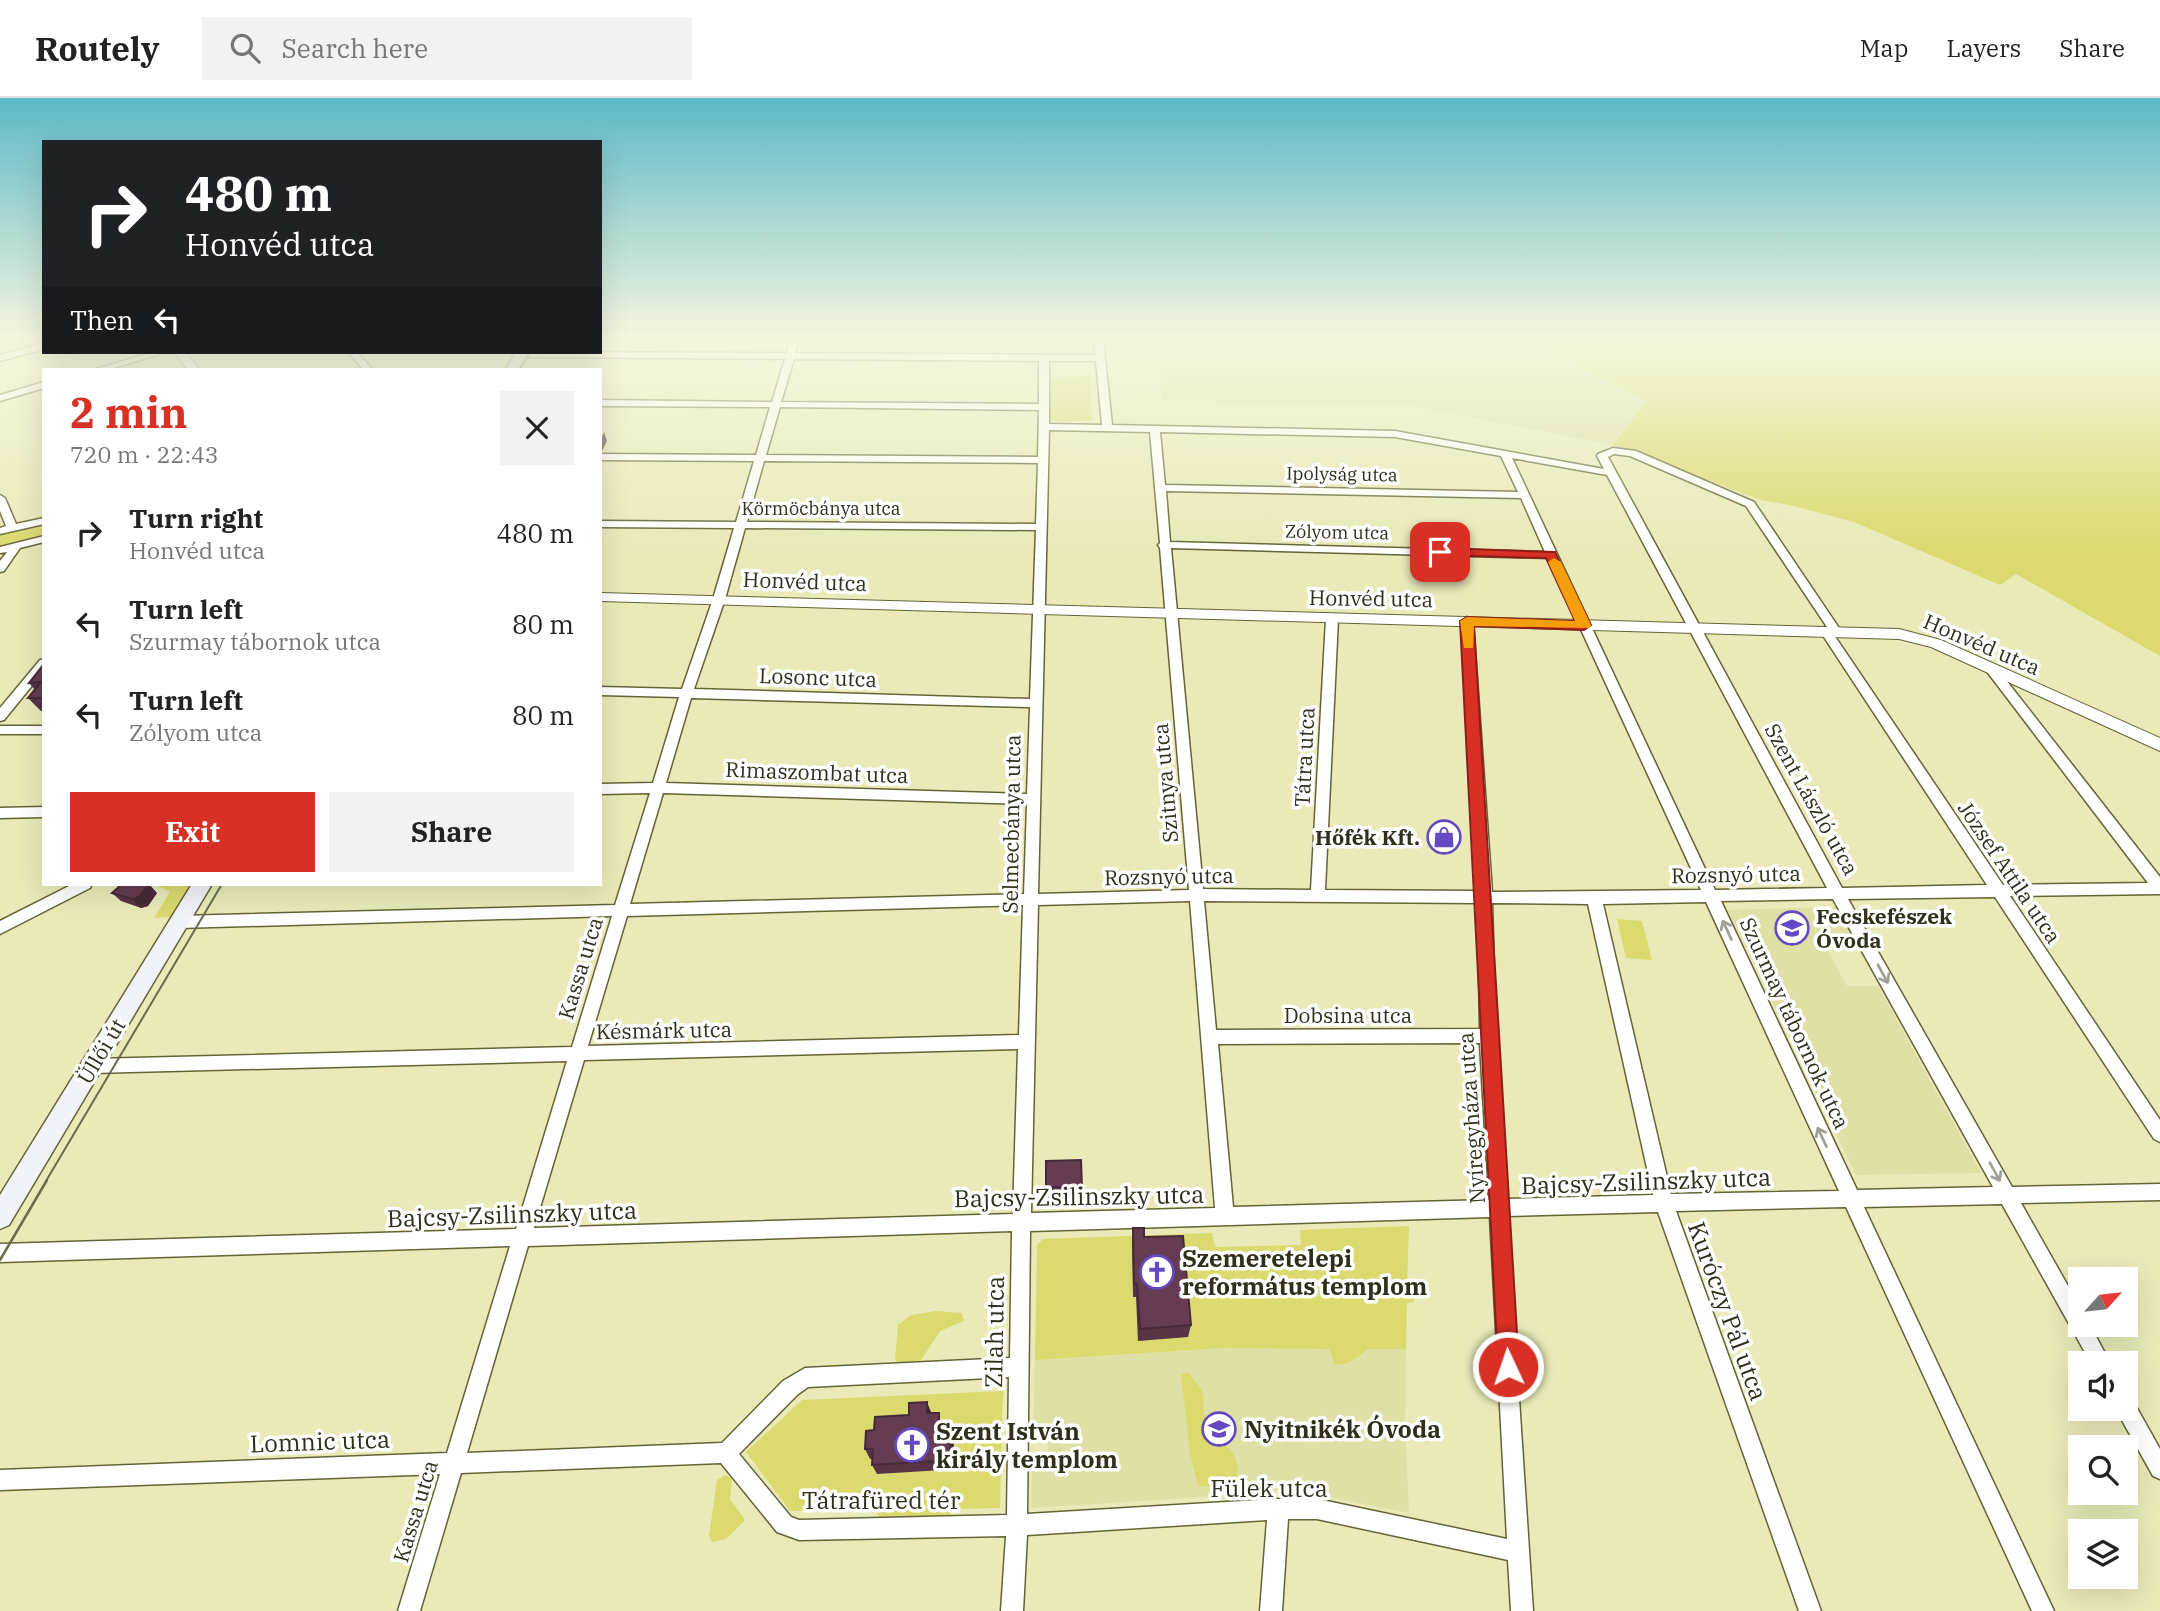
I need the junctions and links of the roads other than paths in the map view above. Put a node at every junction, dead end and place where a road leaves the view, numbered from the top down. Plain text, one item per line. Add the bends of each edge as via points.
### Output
1 (774, 410) edge
2 (1043, 410) edge
3 (1105, 410) edge
4 (1044, 427) junction
5 (1107, 427) junction
6 (1155, 429) junction
7 (1505, 453) junction
8 (602, 457) edge
9 (760, 458) junction
10 (1042, 460) junction
11 (1611, 473) junction
12 (1159, 488) junction
13 (1525, 495) junction
14 (0, 498) edge
15 (42, 521) edge
16 (602, 524) edge
17 (740, 525) junction
18 (1041, 527) junction
19 (6, 530) edge
20 (42, 540) edge
21 (1163, 545) junction
22 (16, 546) junction
23 (0, 550) edge
24 (1551, 555) junction
25 (0, 569) edge
26 (602, 597) edge
27 (719, 599) junction
28 (1038, 609) junction
29 (1170, 613) junction
30 (1332, 619) junction
31 (1467, 621) junction
32 (1584, 625) junction
33 (1693, 628) junction
34 (1831, 631) junction
35 (42, 665) edge
36 (1991, 669) junction
37 (602, 691) edge
38 (687, 692) junction
39 (1035, 703) junction
40 (0, 717) edge
41 (0, 730) edge
42 (42, 730) edge
43 (2160, 745) edge
44 (657, 788) junction
45 (602, 789) edge
46 (1032, 799) junction
47 (42, 812) edge
48 (0, 813) edge
49 (81, 886) edge
50 (201, 886) edge
51 (2160, 887) edge
52 (1997, 892) junction
53 (1837, 893) junction
54 (1197, 895) junction
55 (1711, 895) junction
56 (1318, 897) junction
57 (1485, 898) junction
58 (1594, 898) junction
59 (1031, 900) junction
60 (622, 909) junction
61 (179, 922) junction
62 (0, 929) edge
63 (1488, 1036) junction
64 (1209, 1037) junction
65 (1028, 1042) junction
66 (578, 1053) junction
67 (92, 1066) junction
68 (2160, 1134) edge
69 (2160, 1192) edge
70 (2009, 1196) junction
71 (1850, 1199) junction
72 (1664, 1203) junction
73 (1500, 1210) junction
74 (0, 1217) edge
75 (1225, 1217) junction
76 (1022, 1222) junction
77 (523, 1238) junction
78 (0, 1253) edge
79 (2094, 1351) edge
80 (1020, 1367) junction
81 (2133, 1421) edge
82 (726, 1453) junction
83 (453, 1462) junction
84 (2160, 1469) edge
85 (0, 1480) edge
86 (1278, 1509) junction
87 (1017, 1525) junction
88 (1519, 1552) junction
89 (409, 1611) edge
90 (1012, 1611) edge
91 (1271, 1611) edge
92 (1522, 1611) edge
93 (1810, 1611) edge
94 (2043, 1611) edge

1 - 9 street, Kassa utca
2 - 4 street, Selmecbánya utca
3 - 5 street
4 - 5 street
4 - 10 street, Selmecbánya utca
5 - 6 street
6 - 7 street via 1387,434
6 - 12 street, Szitnya utca
7 - 11 street
7 - 13 street, Szurmay tábornok utca
8 - 9 street
9 - 10 street
9 - 17 street, Kassa utca
10 - 18 street, Selmecbánya utca
11 - 33 street, Szent László utca
11 - 34 street, József Attila utca via 1602,456 1605,452 1632,453 1743,499 1757,512
12 - 13 street, Ipolyság utca
12 - 21 street, Szitnya utca
13 - 24 street, Szurmay tábornok utca
14 - 19 street
15 - 19 street
16 - 17 street, Körmöcbánya utca
17 - 18 street, Körmöcbánya utca
17 - 27 street, Kassa utca
18 - 28 street, Selmecbánya utca
20 - 22 street
21 - 24 street, Zólyom utca
21 - 29 street, Szitnya utca
22 - 23 street
22 - 25 street
24 - 32 street, Szurmay tábornok utca
26 - 27 street, Honvéd utca
27 - 28 street, Honvéd utca
27 - 38 street, Kassa utca
28 - 29 street, Honvéd utca
28 - 39 street, Selmecbánya utca
29 - 30 street, Honvéd utca
29 - 54 street, Szitnya utca
30 - 31 street, Honvéd utca
30 - 56 street, Tátra utca
31 - 32 street, Honvéd utca
31 - 57 street, Nyíregyháza utca
32 - 33 street, Honvéd utca
32 - 55 street, Szurmay tábornok utca
33 - 34 street, Honvéd utca
33 - 53 street, Szent László utca
34 - 36 street, Honvéd utca via 1919,638
34 - 52 street, József Attila utca
35 - 40 street
36 - 43 street, Honvéd utca
36 - 51 street
37 - 38 street, Losonc utca
38 - 39 street, Losonc utca
38 - 44 street, Kassa utca
39 - 46 street, Selmecbánya utca
41 - 42 street
44 - 45 street, Rimaszombat utca
44 - 46 street, Rimaszombat utca
44 - 60 street, Kassa utca
46 - 59 street, Selmecbánya utca
47 - 48 street
49 - 62 street
50 - 61 main road, Üllői út
51 - 52 street, Rozsnyó utca
52 - 53 street, Rozsnyó utca
52 - 68 street, József Attila utca
53 - 55 street, Rozsnyó utca
53 -> 70 street, Szent László utca
54 - 56 street, Rozsnyó utca
54 - 59 street, Rozsnyó utca
54 - 64 street, Szitnya utca
55 - 58 street, Rozsnyó utca
71 -> 55 street, Szurmay tábornok utca
56 - 57 street, Rozsnyó utca
57 - 58 street, Rozsnyó utca
57 - 63 street, Nyíregyháza utca
58 - 72 street, Kuróczy Pál utca
59 - 60 street, Rozsnyó utca
59 - 65 street, Selmecbánya utca
60 - 61 street, Rozsnyó utca
60 - 66 street, Kassa utca
61 - 67 main road, Üllői út
63 - 64 street, Dobsina utca
63 - 73 street, Nyíregyháza utca
64 - 75 street, Szitnya utca
65 - 66 street, Késmárk utca
65 - 76 street, Selmecbánya utca
66 - 67 street, Késmárk utca
66 - 77 street, Kassa utca
67 - 74 main road, Üllői út
69 - 70 street, Bajcsy-Zsilinszky utca
70 - 71 street, Bajcsy-Zsilinszky utca
70 - 79 street, Szent László utca
71 - 72 street, Bajcsy-Zsilinszky utca
71 - 94 street, Szurmay tábornok utca
72 - 73 street, Bajcsy-Zsilinszky utca
72 - 93 street, Kuróczy Pál utca
73 - 75 street, Bajcsy-Zsilinszky utca
73 - 88 street, Nyíregyháza utca
75 - 76 street, Bajcsy-Zsilinszky utca
76 - 77 street, Bajcsy-Zsilinszky utca
76 - 80 street, Zilah utca
77 - 78 street, Bajcsy-Zsilinszky utca
77 - 83 street, Kassa utca
80 - 82 street via 805,1378
80 - 87 street, Zilah utca
81 - 84 street
82 - 83 street, Lomnic utca
82 - 87 street, Tátrafüred tér via 784,1525 799,1530
83 - 85 street, Lomnic utca
83 - 89 street, Kassa utca
86 - 87 street, Fülek utca
86 - 88 street, Fülek utca via 1317,1509
86 - 91 street
87 - 90 street, Zilah utca
88 - 92 street, Nyíregyháza utca

